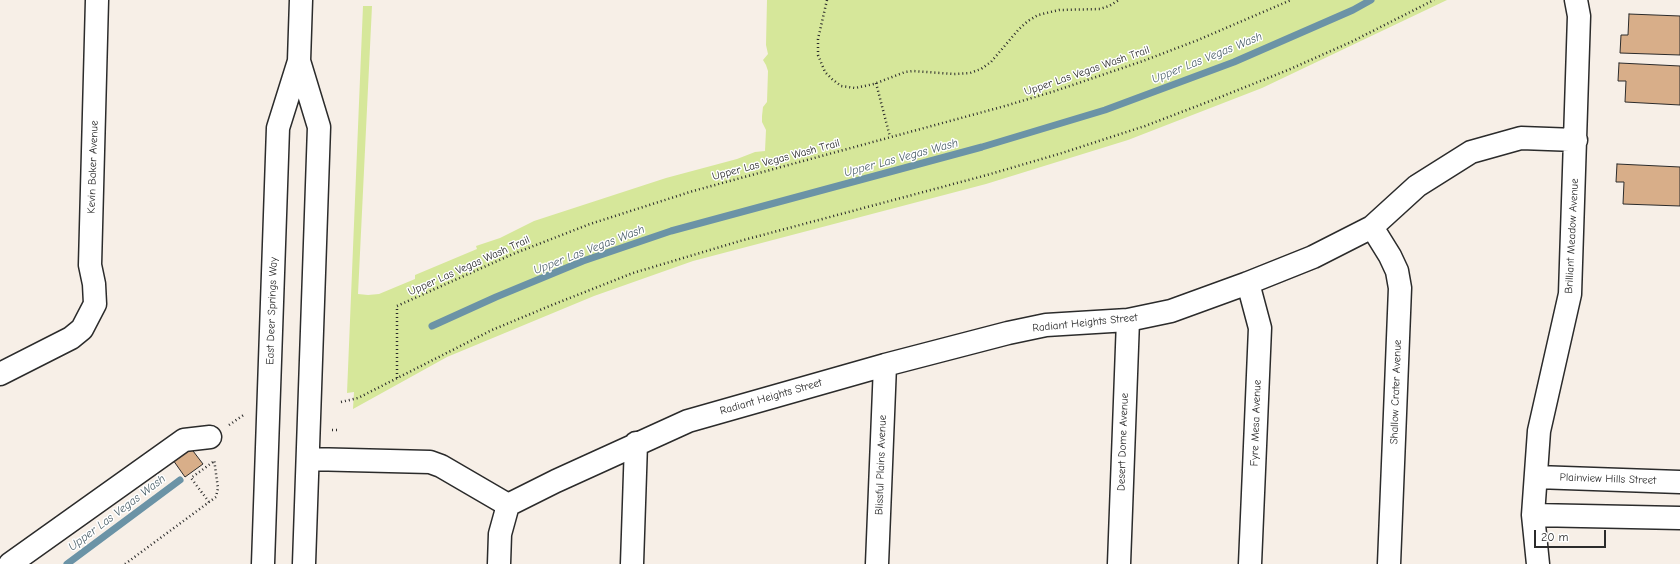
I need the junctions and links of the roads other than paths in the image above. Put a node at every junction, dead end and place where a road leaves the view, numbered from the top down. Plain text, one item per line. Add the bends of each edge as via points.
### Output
1 (98, 0) edge
2 (301, 0) edge
3 (1576, 0) edge
4 (299, 61) junction
5 (1576, 140) junction
6 (1372, 227) junction
7 (1248, 283) junction
8 (1128, 320) junction
9 (885, 365) junction
10 (0, 374) edge
11 (210, 437) dead end
12 (636, 443) junction
13 (308, 459) junction
14 (1536, 477) junction
15 (1680, 482) edge
16 (508, 505) junction
17 (1533, 515) junction
18 (1680, 518) edge
19 (0, 556) edge
20 (17, 559) edge
21 (263, 564) edge
22 (304, 564) edge
23 (499, 564) edge
24 (632, 564) edge
25 (877, 564) edge
26 (1119, 564) edge
27 (1250, 564) edge
28 (1389, 564) edge
29 (1538, 564) edge

1 - 10 street, Kevin Baker Avenue via 90,265 95,304 82,330 57,346
2 - 4 street, East Deer Springs Way
3 - 5 street, Brilliant Meadow Avenue via 1579,16
4 - 13 street, East Deer Springs Way via 319,127
4 - 21 street, East Deer Springs Way via 278,128
5 - 6 street, Radiant Heights Street via 1521,138 1470,152 1417,186
5 - 14 street, Brilliant Meadow Avenue via 1570,294 1539,431
6 - 7 street, Radiant Heights Street via 1313,257
6 - 28 street, Shallow Crater Avenue via 1397,271 1400,288
7 - 8 street, Radiant Heights Street via 1171,311
7 - 27 street, Fyre Mesa Avenue via 1260,328
8 - 9 street, Radiant Heights Street via 1046,325
8 - 26 street, Desert Dome Avenue
9 - 12 street, Radiant Heights Street via 688,420
9 - 25 street, Blissful Plains Avenue
11 - 20 street via 184,440
12 - 16 street, Radiant Heights Street
12 - 24 street
13 - 16 street via 430,462
13 - 22 street, East Deer Springs Way
14 - 15 street, Plainview Hills Street
14 - 17 street, Brilliant Meadow Avenue
16 - 23 street via 500,534
17 - 18 street
17 - 29 street, Brilliant Meadow Avenue
19 - 20 street

